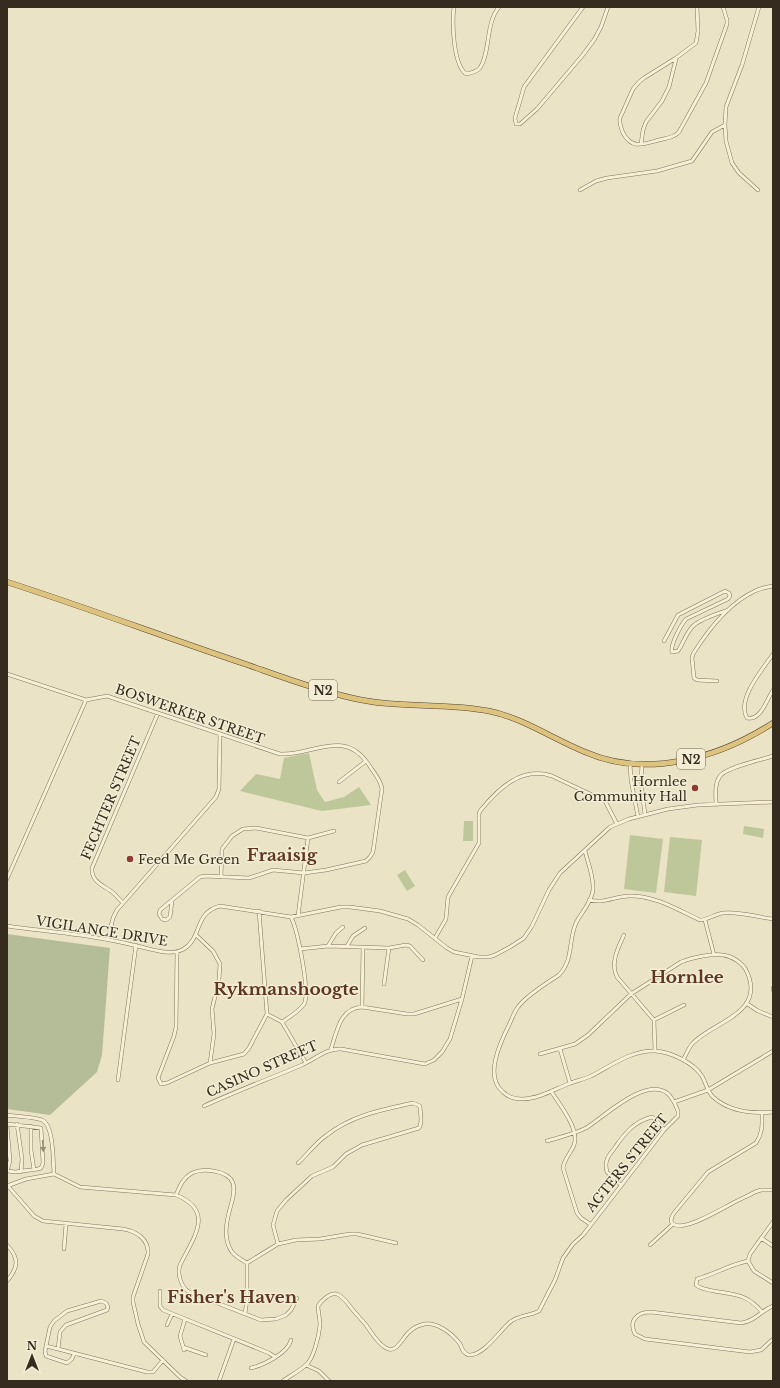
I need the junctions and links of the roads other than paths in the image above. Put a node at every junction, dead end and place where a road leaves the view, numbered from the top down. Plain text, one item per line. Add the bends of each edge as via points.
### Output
1 (454, 7) edge
2 (499, 7) edge
3 (583, 7) edge
4 (608, 7) edge
5 (697, 7) edge
6 (723, 7) edge
7 (759, 7) edge
8 (676, 58) junction
9 (725, 125) junction
10 (641, 144) junction
11 (580, 190) dead end
12 (758, 190) dead end
13 (7, 582) edge
14 (773, 586) edge
15 (728, 610) junction
16 (664, 641) dead end
17 (773, 654) edge
18 (7, 674) edge
19 (718, 681) dead end
20 (773, 690) edge
21 (86, 700) junction
22 (158, 713) junction
23 (773, 723) edge
24 (220, 734) junction
25 (773, 756) edge
26 (366, 761) junction
27 (630, 764) junction
28 (642, 764) junction
29 (339, 782) dead end
30 (773, 802) edge
31 (716, 805) junction
32 (646, 815) junction
33 (638, 817) junction
34 (617, 824) junction
35 (334, 831) dead end
36 (308, 838) junction
37 (585, 851) junction
38 (304, 873) junction
39 (221, 877) junction
40 (7, 879) edge
41 (589, 900) junction
42 (172, 901) junction
43 (123, 903) junction
44 (259, 911) junction
45 (298, 916) junction
46 (291, 917) junction
47 (773, 919) edge
48 (705, 920) junction
49 (7, 926) edge
50 (343, 927) dead end
51 (365, 928) dead end
52 (196, 935) junction
53 (624, 935) dead end
54 (435, 938) junction
55 (108, 939) junction
56 (136, 945) junction
57 (328, 946) junction
58 (347, 946) junction
59 (363, 947) junction
60 (389, 948) junction
61 (300, 949) junction
62 (177, 952) junction
63 (714, 955) junction
64 (472, 956) junction
65 (423, 960) dead end
66 (384, 984) dead end
67 (631, 994) junction
68 (462, 999) junction
69 (746, 1003) junction
70 (684, 1005) dead end
71 (362, 1007) junction
72 (267, 1014) junction
73 (773, 1017) edge
74 (654, 1020) junction
75 (282, 1022) junction
76 (331, 1049) junction
77 (560, 1049) junction
78 (655, 1051) junction
79 (773, 1051) edge
80 (540, 1054) dead end
81 (683, 1060) junction
82 (306, 1063) junction
83 (210, 1064) junction
84 (118, 1080) dead end
85 (570, 1083) junction
86 (708, 1090) junction
87 (551, 1091) junction
88 (674, 1102) junction
89 (204, 1106) dead end
90 (773, 1112) edge
91 (762, 1113) junction
92 (7, 1115) edge
93 (18, 1124) junction
94 (7, 1125) edge
95 (31, 1126) junction
96 (664, 1130) junction
97 (574, 1133) junction
98 (547, 1140) dead end
99 (298, 1163) dead end
100 (34, 1170) junction
101 (7, 1171) edge
102 (21, 1172) junction
103 (54, 1174) junction
104 (621, 1185) junction
105 (7, 1186) edge
106 (773, 1190) edge
107 (176, 1195) junction
108 (773, 1222) edge
109 (66, 1224) junction
110 (590, 1224) junction
111 (673, 1224) junction
112 (761, 1238) junction
113 (396, 1243) dead end
114 (278, 1244) junction
115 (650, 1244) dead end
116 (7, 1245) edge
117 (773, 1246) edge
118 (64, 1249) dead end
119 (748, 1261) junction
120 (247, 1263) junction
121 (7, 1281) edge
122 (773, 1282) edge
123 (160, 1291) dead end
124 (297, 1298) dead end
125 (773, 1306) edge
126 (762, 1312) junction
127 (172, 1314) junction
128 (245, 1314) junction
129 (185, 1319) junction
130 (167, 1325) dead end
131 (234, 1339) junction
132 (773, 1339) edge
133 (291, 1340) dead end
134 (46, 1346) junction
135 (58, 1349) junction
136 (74, 1354) junction
137 (206, 1355) dead end
138 (275, 1357) junction
139 (163, 1360) junction
140 (306, 1366) junction
141 (251, 1368) dead end
142 (184, 1381) edge
143 (219, 1381) edge
144 (283, 1381) edge
145 (329, 1381) edge

1 - 2 street via 457,59 466,74 480,69 493,15
3 - 4 street via 524,87 515,118 516,124 520,124 537,109 582,56 601,27
5 - 8 street via 696,43
6 - 10 street via 727,24 706,83 679,132 674,136
7 - 9 street via 742,65 726,107
8 - 10 street via 668,91 646,122
8 - 10 street via 644,78 632,89 620,118 626,138 632,144
9 - 11 street via 712,132 692,161 657,171 596,181
9 - 12 street via 732,163
13 - 27 highway, N2 via 327,692 387,704 490,711 531,726 600,758
14 - 15 street via 757,590
15 - 16 street via 696,624 678,651 672,652 672,645 682,623 728,599 729,593 725,591 678,615
15 - 19 street via 692,658 696,680
17 - 20 street via 748,692 745,710 747,718 753,718 758,714
18 - 21 street, BOSWERKER STREET
21 - 22 street, BOSWERKER STREET via 107,696
21 - 40 street
22 - 24 street, BOSWERKER STREET
22 - 43 street, FECHTER STREET via 92,868 95,880
23 - 28 highway, N2 via 737,743 701,757 670,763
24 - 26 street, BOSWERKER STREET via 285,754 340,745 355,750
24 - 43 street via 219,789 216,797
25 - 31 street via 727,770 720,776 716,786
26 - 29 street
26 - 38 street via 382,784 373,852 366,861
27 - 28 highway, N2
27 - 33 street
28 - 32 street via 641,782
30 - 31 street, VIGILANCE DRIVE
31 - 32 street, VIGILANCE DRIVE via 687,807
32 - 33 street, VIGILANCE DRIVE
33 - 34 street, VIGILANCE DRIVE
34 - 37 street, VIGILANCE DRIVE via 604,832
34 - 54 street via 605,801 552,776 537,774 515,779 507,784 480,811 479,843 448,897 446,919
35 - 36 street
36 - 38 street
36 - 39 street via 256,828 243,829 232,836 222,849
37 - 41 street via 593,884 593,893
37 - 64 street, VIGILANCE DRIVE via 560,873 524,938 495,955
38 - 39 street via 277,870 249,878
38 - 45 street
39 - 42 street via 200,877
41 - 48 street via 599,902 632,896 664,903
41 - 87 street via 574,928 566,966 559,975 518,1007 503,1037 494,1067 498,1089 510,1097 527,1099
42 - 42 street via 160,910 162,919 170,917
43 - 55 street via 113,918
44 - 46 street, VIGILANCE DRIVE
44 - 52 street, VIGILANCE DRIVE via 227,906 214,907 201,920
44 - 72 street
45 - 46 street, VIGILANCE DRIVE
45 - 54 street, VIGILANCE DRIVE via 341,907 380,911 408,920
46 - 61 street
47 - 48 street via 731,913 714,915
48 - 63 street
49 - 55 street, VIGILANCE DRIVE
50 - 57 street
51 - 58 street via 353,936
52 - 62 street, VIGILANCE DRIVE via 186,947
52 - 83 street via 213,951 220,964 212,1009 214,1034
53 - 67 street via 614,971
54 - 64 street, VIGILANCE DRIVE via 454,952
55 - 56 street, VIGILANCE DRIVE
56 - 62 street, VIGILANCE DRIVE via 165,952
56 - 84 street
57 - 58 street
57 - 61 street
58 - 59 street
59 - 60 street
59 - 71 street
60 - 65 street via 408,945
60 - 66 street
61 - 75 street via 305,1002
62 - 83 street via 176,1027 158,1078 160,1084
63 - 67 street via 681,962
63 - 69 street via 724,954 745,968 750,982
64 - 68 street
67 - 74 street
67 - 77 street via 588,1034 575,1044
68 - 71 street via 414,1014
68 - 76 street via 448,1043 430,1063
69 - 73 street
69 - 81 street via 737,1015 691,1045
70 - 74 street
71 - 76 street, CASINO STREET via 355,1007 344,1015
72 - 75 street
72 - 83 street via 244,1054
74 - 78 street
75 - 82 street
76 - 82 street, CASINO STREET
77 - 80 street
77 - 85 street
78 - 81 street
78 - 85 street via 638,1052
79 - 86 street
81 - 86 street via 699,1072
82 - 89 street, CASINO STREET
85 - 87 street
86 - 88 street
86 - 91 street via 712,1096 732,1109
87 - 97 street via 570,1121
88 - 96 street, AGTERS STREET via 678,1116
88 - 97 street via 670,1095 661,1090 640,1092 615,1106 590,1126
90 - 91 street
91 - 111 street via 762,1131 756,1142 708,1172 674,1213 671,1218
92 - 103 street via 34,1118 47,1124
93 - 94 street
93 - 95 street
93 - 102 street
94 - 101 street via 10,1161
95 - 100 street
95 -> 100 street via 40,1127 42,1132 43,1162 41,1168
96 - 104 street, AGTERS STREET
96 - 104 street via 652,1117 628,1130 607,1158 606,1164 607,1172
97 - 98 street
97 - 110 street via 575,1143 563,1168 577,1213
99 - 114 street via 325,1136 353,1118 413,1103 420,1106 419,1128 362,1145 346,1154 333,1167 312,1176 286,1200 277,1211 273,1225
100 - 102 street
101 - 102 street
103 - 105 street via 26,1179
103 - 107 street via 80,1187
104 - 110 street, AGTERS STREET
105 - 109 street via 34,1216 48,1222
106 - 111 street via 755,1192 695,1222 683,1226
107 - 120 street via 184,1179 196,1172 217,1172 230,1178 234,1192 227,1218 227,1238 232,1252
107 - 128 street via 192,1204 200,1220 179,1268 183,1286 189,1292
108 - 112 street
109 - 118 street
109 - 139 street via 134,1231 142,1238 148,1254 132,1299 144,1342
110 - 140 street, AGTERS STREET via 563,1258 539,1311 512,1320 474,1354 465,1354 452,1336 440,1327 428,1324 422,1324 409,1332 394,1349 386,1348 379,1343 347,1301 334,1294 318,1306 320,1323 316,1344
111 - 115 street
112 - 117 street
112 - 119 street
113 - 114 street via 350,1234
114 - 120 street
116 - 121 street via 15,1254 17,1263
119 - 122 street via 754,1271
119 - 126 street via 697,1280 696,1285 702,1289 747,1298
120 - 128 street
123 - 127 street via 161,1308
124 - 128 street via 291,1310 281,1318 261,1320
125 - 126 street
126 - 132 street via 746,1323 741,1323 643,1312 634,1320 633,1329 635,1334 645,1339 750,1352 761,1350
127 - 129 street
127 - 130 street
129 - 131 street
129 - 137 street via 180,1336 183,1349
131 - 138 street
131 - 143 street
133 - 138 street via 288,1348
134 - 135 street
134 - 135 street via 51,1325 64,1313 96,1301 106,1303 107,1310 69,1323 63,1328
134 - 136 street via 46,1356 61,1362 70,1362
135 - 136 street
136 - 139 street via 149,1372 153,1372
138 - 141 street
139 - 142 street
140 - 144 street
140 - 145 street via 319,1371

